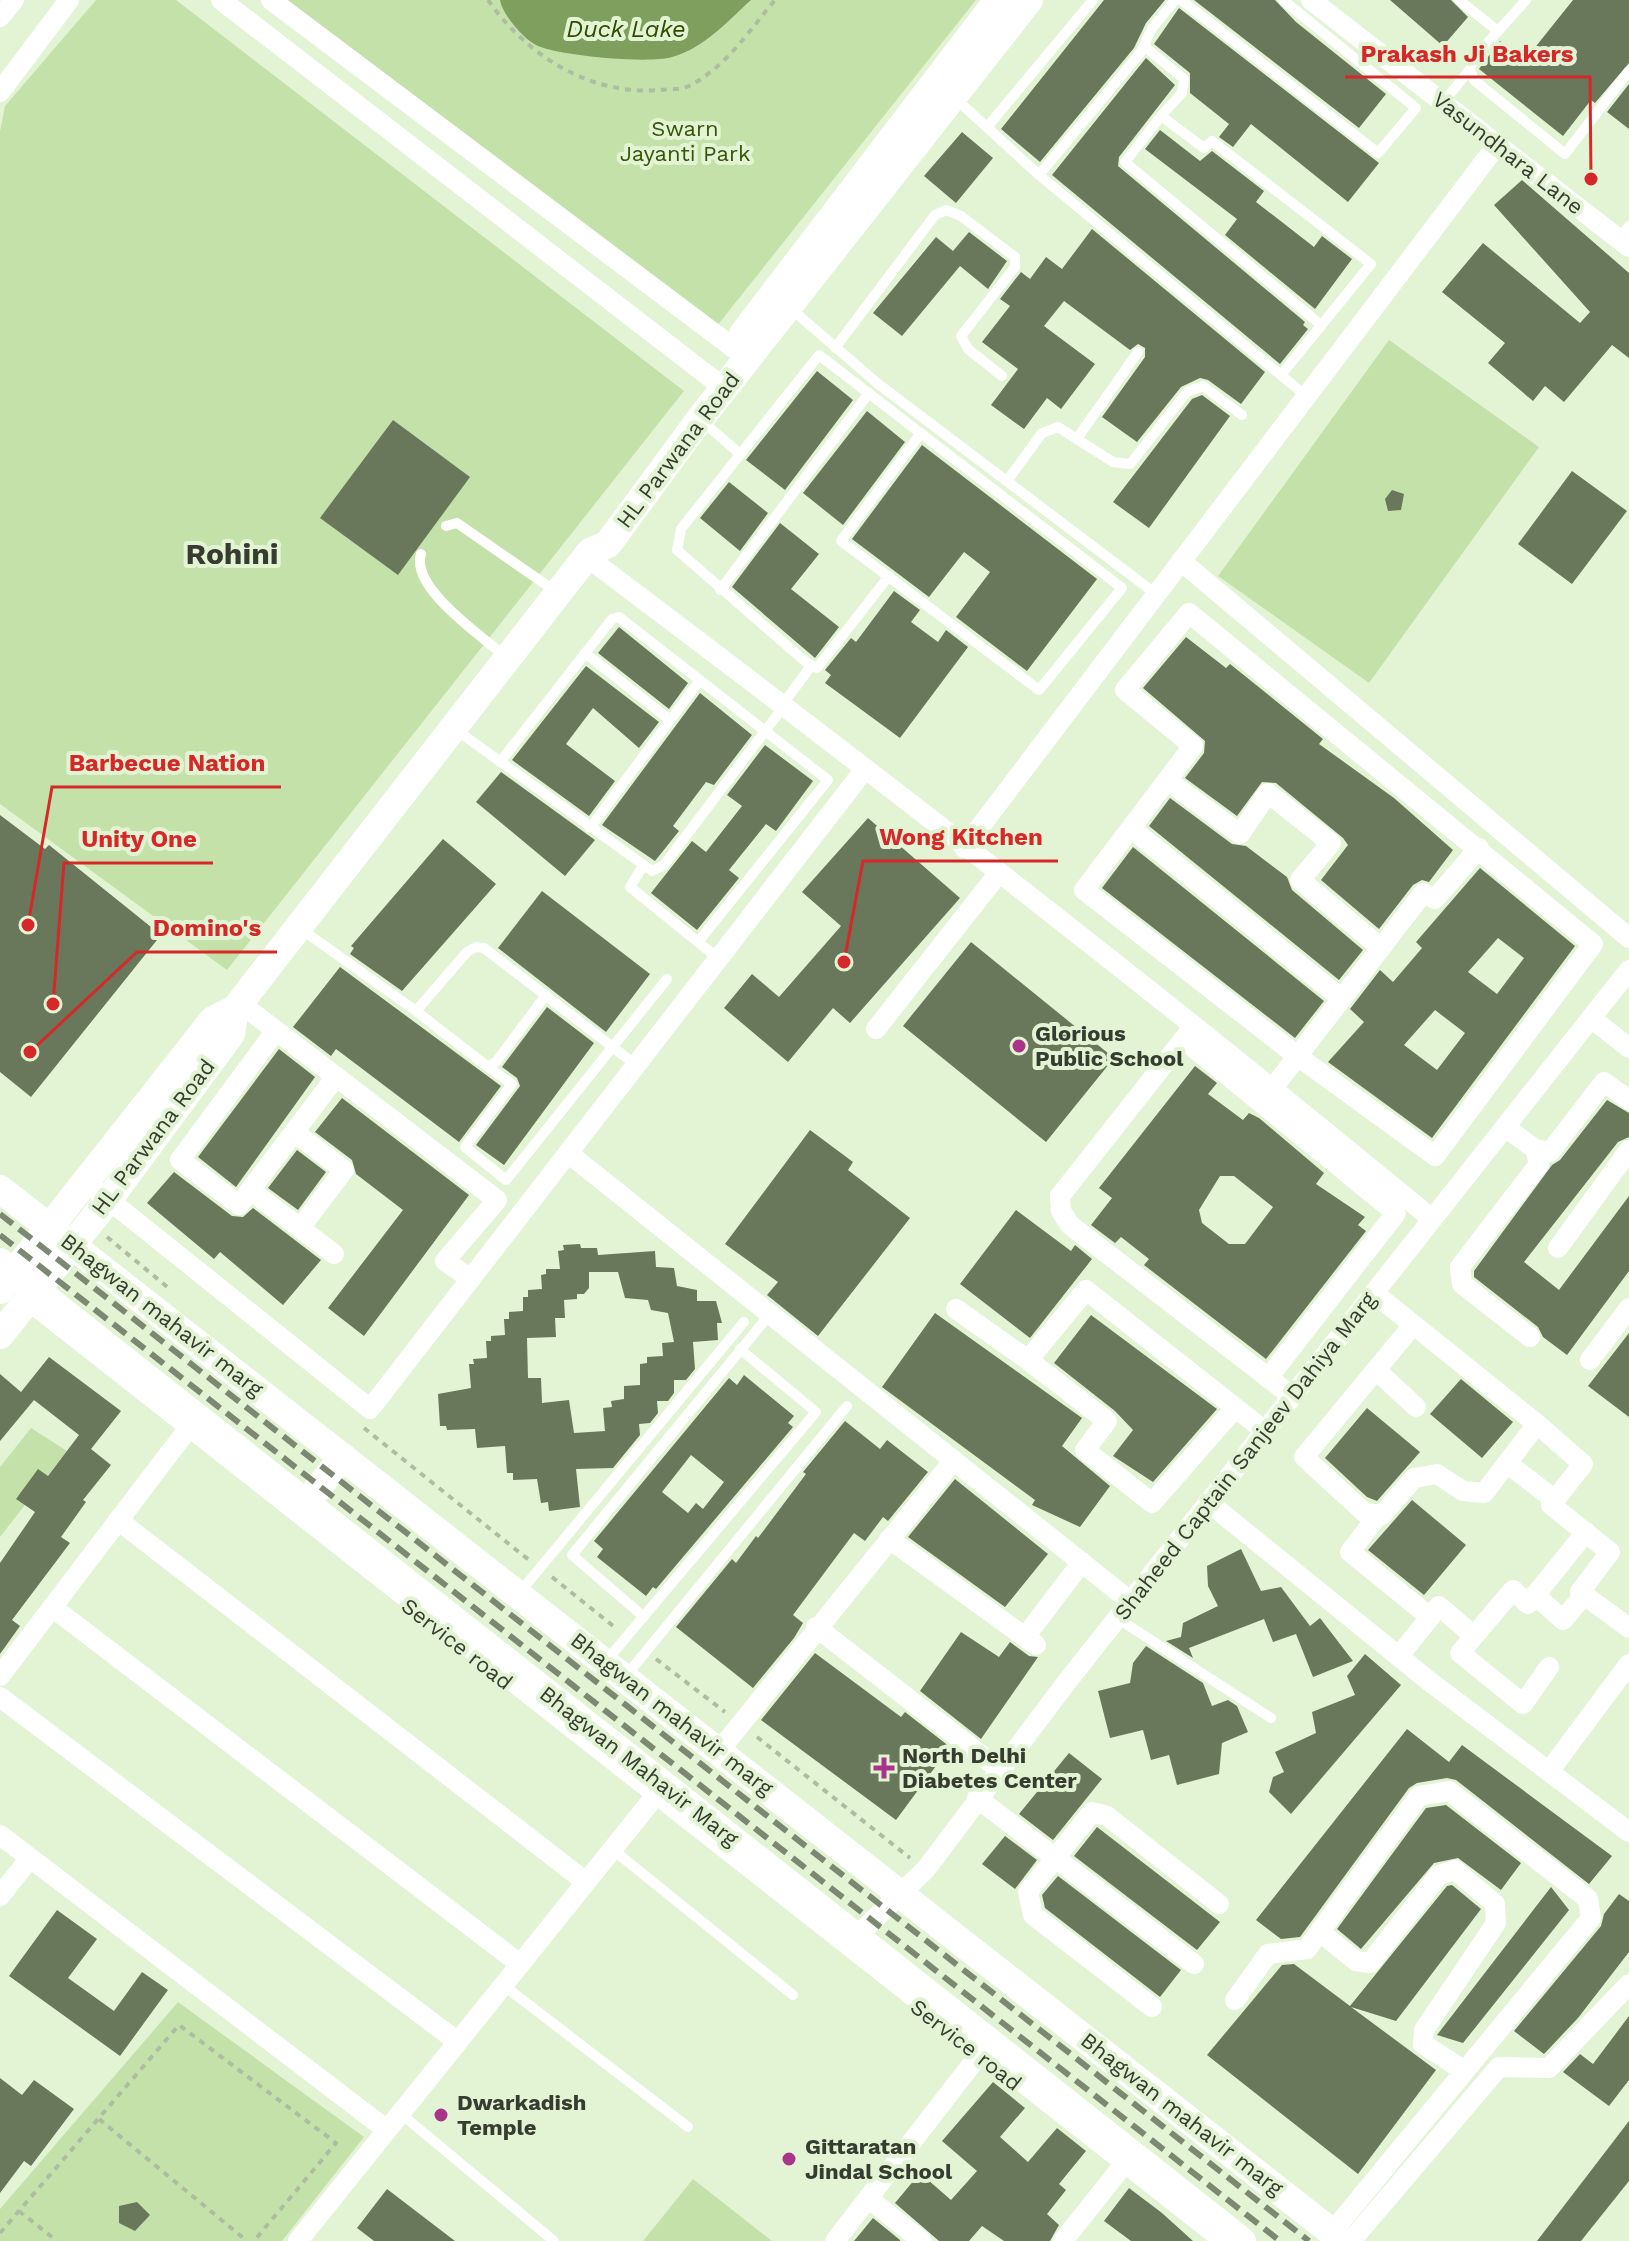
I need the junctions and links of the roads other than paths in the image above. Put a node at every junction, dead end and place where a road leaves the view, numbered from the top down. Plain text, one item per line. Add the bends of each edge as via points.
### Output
1 (14, 0) edge
2 (69, 0) edge
3 (221, 0) edge
4 (271, 0) edge
5 (998, 0) edge
6 (1029, 0) edge
7 (1093, 0) edge
8 (1178, 0) edge
9 (1283, 0) edge
10 (1311, 0) edge
11 (1459, 0) edge
12 (1526, 0) edge
13 (0, 17) edge
14 (1498, 31) junction
15 (1144, 46) junction
16 (1470, 69) junction
17 (1629, 71) edge
18 (0, 92) edge
19 (952, 95) junction
20 (1443, 103) junction
21 (1161, 116) junction
22 (988, 126) junction
23 (1497, 145) junction
24 (1039, 175) junction
25 (1625, 238) edge
26 (789, 307) junction
27 (1321, 325) junction
28 (835, 348) junction
29 (1138, 352) dead end
30 (739, 354) junction
31 (1281, 375) junction
32 (1002, 376) dead end
33 (716, 384) junction
34 (869, 393) junction
35 (1305, 395) junction
36 (1242, 415) dead end
37 (700, 419) junction
38 (921, 433) junction
39 (1078, 437) junction
40 (740, 454) junction
41 (1007, 481) junction
42 (446, 526) dead end
43 (421, 554) dead end
44 (588, 555) junction
45 (1181, 561) junction
46 (889, 576) junction
47 (720, 590) junction
48 (559, 593) junction
49 (1156, 594) junction
50 (585, 653) junction
51 (508, 659) junction
52 (811, 666) junction
53 (700, 680) junction
54 (1350, 703) junction
55 (784, 705) junction
56 (670, 720) junction
57 (1330, 728) junction
58 (455, 729) junction
59 (764, 733) junction
60 (500, 762) junction
61 (865, 769) junction
62 (1168, 781) junction
63 (590, 828) junction
64 (1133, 830) junction
65 (964, 848) junction
66 (1479, 848) junction
67 (643, 866) junction
68 (998, 874) junction
69 (298, 927) junction
70 (1629, 938) edge
71 (698, 942) junction
72 (1381, 948) junction
73 (718, 958) junction
74 (1629, 970) edge
75 (667, 979) dead end
76 (546, 995) junction
77 (1342, 999) junction
78 (238, 1006) junction
79 (416, 1011) junction
80 (1591, 1018) junction
81 (876, 1029) dead end
82 (275, 1032) junction
83 (1189, 1033) junction
84 (613, 1047) junction
85 (1629, 1048) edge
86 (1296, 1055) junction
87 (636, 1065) junction
88 (488, 1067) junction
89 (335, 1078) junction
90 (1273, 1088) junction
91 (1629, 1100) edge
92 (1505, 1127) junction
93 (294, 1132) junction
94 (1535, 1149) junction
95 (1629, 1150) edge
96 (568, 1153) junction
97 (0, 1189) edge
98 (250, 1190) junction
99 (98, 1191) junction
100 (1432, 1219) junction
101 (300, 1228) junction
102 (61, 1237) junction
103 (1558, 1248) dead end
104 (334, 1254) dead end
105 (3, 1279) edge
106 (471, 1279) junction
107 (1374, 1293) junction
108 (31, 1298) junction
109 (1629, 1308) edge
110 (956, 1309) dead end
111 (770, 1314) junction
112 (744, 1322) dead end
113 (1413, 1325) junction
114 (1629, 1326) edge
115 (0, 1335) edge
116 (1530, 1337) dead end
117 (740, 1349) junction
118 (1028, 1360) junction
119 (1376, 1370) junction
120 (1268, 1378) junction
121 (1292, 1396) junction
122 (847, 1406) dead end
123 (1416, 1407) dead end
124 (1235, 1408) junction
125 (1537, 1424) junction
126 (191, 1425) junction
127 (1265, 1431) junction
128 (343, 1457) junction
129 (954, 1460) junction
130 (1507, 1463) junction
131 (1555, 1500) junction
132 (1208, 1502) junction
133 (306, 1503) junction
134 (1379, 1514) junction
135 (118, 1520) junction
136 (1586, 1532) junction
137 (889, 1539) junction
138 (1082, 1562) junction
139 (518, 1594) junction
140 (1535, 1595) junction
141 (1584, 1595) junction
142 (1130, 1601) junction
143 (52, 1607) junction
144 (644, 1617) junction
145 (1430, 1617) junction
146 (1117, 1618) junction
147 (816, 1627) junction
148 (1629, 1628) edge
149 (1474, 1636) junction
150 (1399, 1656) junction
151 (1629, 1664) edge
152 (1549, 1667) dead end
153 (615, 1669) junction
154 (0, 1676) edge
155 (0, 1697) edge
156 (1271, 1718) dead end
157 (719, 1751) junction
158 (999, 1769) junction
159 (1550, 1770) junction
160 (659, 1791) junction
161 (977, 1798) junction
162 (1629, 1832) edge
163 (0, 1835) edge
164 (612, 1849) junction
165 (1054, 1856) junction
166 (30, 1858) junction
167 (586, 1882) junction
168 (900, 1893) junction
169 (0, 1896) edge
170 (1219, 1904) dead end
171 (1320, 1932) junction
172 (856, 1937) junction
173 (520, 1964) junction
174 (1194, 1964) dead end
175 (1629, 1984) edge
176 (503, 1985) junction
177 (793, 1995) dead end
178 (1235, 2000) dead end
179 (1152, 2007) dead end
180 (458, 2042) junction
181 (984, 2048) junction
182 (1463, 2070) junction
183 (400, 2113) junction
184 (688, 2127) dead end
185 (387, 2130) junction
186 (1126, 2160) junction
187 (868, 2198) junction
188 (1342, 2238) edge
189 (298, 2241) edge
190 (554, 2241) edge
191 (835, 2241) edge
192 (922, 2241) edge
193 (1063, 2241) edge
194 (1216, 2241) edge
195 (1242, 2241) edge

1 - 13 street
2 - 18 street
3 - 33 street
4 - 30 street
5 - 30 main road
6 - 19 main road, HL Parwana Road
7 - 22 lane
8 - 9 lane via 1378,153 1416,108
8 - 15 lane via 1152,28
10 - 20 street, Vasundhara Lane
11 - 14 lane
12 - 14 lane
14 - 16 lane
15 - 21 lane via 1184,79 1182,93
15 - 24 lane
16 - 17 lane via 1474,80 1565,154
16 - 20 lane
19 - 22 lane
19 - 26 main road, HL Parwana Road
20 - 23 street, Vasundhara Lane
21 - 27 lane via 1125,162
21 - 27 lane via 1204,148 1212,141 1371,264
22 - 24 lane
23 - 25 street, Vasundhara Lane
23 - 35 street
24 - 31 lane
26 - 28 lane
26 - 30 main road, HL Parwana Road
27 - 31 lane
28 - 32 lane via 935,215 946,210 1015,257 1015,267 961,336 968,349
28 - 41 lane
29 - 39 lane
30 - 33 main road, HL Parwana Road
31 - 35 lane
33 - 37 main road, HL Parwana Road
33 - 44 main road via 593,533
34 - 38 lane
34 - 40 lane via 819,355
34 - 47 lane
35 - 45 street
36 - 39 lane via 1196,386 1130,464 1113,462
37 - 40 lane
37 - 44 main road, HL Parwana Road via 608,544
38 - 46 lane via 841,541
38 - 46 lane via 1122,588 1039,690
39 - 41 lane via 1049,428
40 - 47 lane via 677,539 683,559
41 - 49 lane
42 - 48 lane via 457,523
43 - 51 lane via 419,568 437,597
44 - 48 main road, HL Parwana Road
44 - 55 street
45 - 49 street
45 - 54 street
46 - 52 lane via 821,664
47 - 52 lane
48 - 51 main road, HL Parwana Road
49 - 65 street
50 - 53 lane via 619,617
50 - 56 lane
50 - 60 lane
51 - 58 main road, HL Parwana Road
52 - 55 lane
53 - 56 lane
53 - 59 lane
54 - 57 street
54 - 70 street
55 - 59 lane
55 - 61 street
56 - 63 lane
57 - 62 street via 1189,613 1125,690 1193,746
57 - 66 street
58 - 60 lane
58 - 69 main road, HL Parwana Road
59 - 67 lane via 664,865 652,871
59 - 71 lane via 828,780
60 - 63 lane
61 - 65 street
61 - 73 street
62 - 64 street
62 - 72 street via 1240,834 1268,793 1331,843 1300,880
63 - 67 lane
64 - 77 street
64 - 86 street via 1084,890
65 - 68 street
66 - 72 street via 1435,899 1423,893
66 - 86 street via 1593,944 1435,1156
67 - 71 lane via 630,887
68 - 81 street
68 - 83 street
69 - 78 main road, HL Parwana Road
69 - 79 lane
71 - 73 lane
72 - 77 street
73 - 87 street
74 - 80 street, Shaheed Captain Sanjeev Dahiya Marg
75 - 84 lane
76 - 79 lane via 492,952 476,947
76 - 84 lane
76 - 88 lane
77 - 86 street
78 - 82 street
78 - 99 main road, HL Parwana Road via 231,1034
79 - 88 lane
80 - 85 street
80 - 92 street, Shaheed Captain Sanjeev Dahiya Marg
82 - 89 street
82 - 98 street via 180,1160 239,1205
83 - 90 street
83 - 120 street via 1396,1213
83 - 120 street via 1060,1196 1061,1211 1070,1225
84 - 87 lane
84 - 88 lane via 506,1180 465,1147 512,1084
86 - 90 street
87 - 96 street
89 - 93 street
89 - 106 street via 497,1200 445,1261
90 - 100 street
91 - 94 street via 1604,1082 1550,1152
92 - 94 street
92 - 100 street, Shaheed Captain Sanjeev Dahiya Marg
93 - 98 street
93 - 101 street via 344,1170
94 - 116 street via 1539,1164 1460,1267 1462,1284
95 - 103 street
96 - 106 street
96 - 111 street
97 - 102 main road, Bhagwan mahavir marg
98 - 101 street
99 - 102 main road, HL Parwana Road
99 - 106 street via 370,1409
100 - 107 street, Shaheed Captain Sanjeev Dahiya Marg
101 - 104 street
102 - 105 main road, HL Parwana Road
102 - 108 main road, HL Parwana Road
102 - 128 main road, Bhagwan mahavir marg
105 - 108 main road
107 - 113 street
107 - 121 street, Shaheed Captain Sanjeev Dahiya Marg
108 - 115 main road, HL Parwana Road
108 - 126 main road, Bhagwan Mahavir Marg
109 - 114 street via 1593,1363
110 - 118 street
111 - 117 lane
111 - 129 street
112 - 139 lane
113 - 119 street
113 - 125 street
117 - 144 lane via 572,1555
117 - 144 lane via 816,1412
118 - 124 street via 1086,1290
118 - 124 street via 1107,1421 1085,1450 1152,1503
119 - 123 street
119 - 134 street via 1304,1457 1365,1513
120 - 121 street
121 - 127 street, Shaheed Captain Sanjeev Dahiya Marg
122 - 153 lane via 646,1651
124 - 127 street
125 - 130 street
125 - 131 street via 1583,1464
126 - 133 main road, Bhagwan Mahavir Marg
126 - 135 street
126 - 160 lane, Service road
127 - 132 street, Shaheed Captain Sanjeev Dahiya Marg
128 - 133 main road
128 - 139 main road, Bhagwan mahavir marg
129 - 137 street
129 - 138 street
130 - 131 street
130 - 134 street via 1484,1493 1463,1491 1437,1474 1414,1478
131 - 136 street via 1551,1505
132 - 142 street, Shaheed Captain Sanjeev Dahiya Marg
132 - 150 street
133 - 160 main road, Bhagwan Mahavir Marg
134 - 145 street via 1350,1552
135 - 143 street
135 - 167 street
136 - 140 street
136 - 141 street via 1610,1552 1580,1592
137 - 138 street via 1030,1641
137 - 147 street
138 - 142 street
139 - 153 main road, Bhagwan mahavir marg
140 - 141 street via 1563,1620
140 - 149 street via 1528,1604 1513,1590
141 - 148 street
142 - 146 street, Shaheed Captain Sanjeev Dahiya Marg
143 - 154 street
143 - 173 street
144 - 153 lane via 628,1636
145 - 149 street via 1439,1606
145 - 150 street
146 - 156 lane
146 - 158 street, Shaheed Captain Sanjeev Dahiya Marg
147 - 157 street
147 - 158 street
149 - 152 street via 1460,1653 1523,1704
150 - 159 street
151 - 159 street
153 - 157 main road, Bhagwan mahavir marg
155 - 180 street
157 - 168 main road, Bhagwan mahavir marg
158 - 161 street, Shaheed Captain Sanjeev Dahiya Marg
159 - 162 street
160 - 164 street
160 - 172 main road, Bhagwan Mahavir Marg
160 - 181 lane, Service road
161 - 165 street
161 - 168 street, Shaheed Captain Sanjeev Dahiya Marg via 926,1869
163 - 166 street
164 - 167 street
164 - 177 lane
165 - 170 street via 1092,1812 1107,1816
165 - 174 street
165 - 179 street via 1028,1892 1033,1915
166 - 169 street
166 - 185 street
167 - 173 street
168 - 172 street, Shaheed Captain Sanjeev Dahiya Marg
168 - 188 main road, Bhagwan mahavir marg
171 - 178 street via 1307,1949 1268,1954
171 - 182 street via 1356,1961 1370,1963 1439,1875 1455,1870 1495,1904 1496,1923 1424,2030 1423,2044
171 - 182 street via 1419,1796 1449,1791 1588,1899 1591,1918
172 - 181 main road, Bhagwan Mahavir Marg
173 - 176 street
175 - 188 street via 1549,2068 1499,2067
176 - 180 street
176 - 184 lane
180 - 183 street
181 - 186 main road, Bhagwan Mahavir Marg
181 - 187 street
182 - 188 street
183 - 185 street
183 - 190 lane
185 - 189 street
186 - 193 street
186 - 194 lane
186 - 195 main road, Bhagwan Mahavir Marg
187 - 191 street
187 - 192 street

